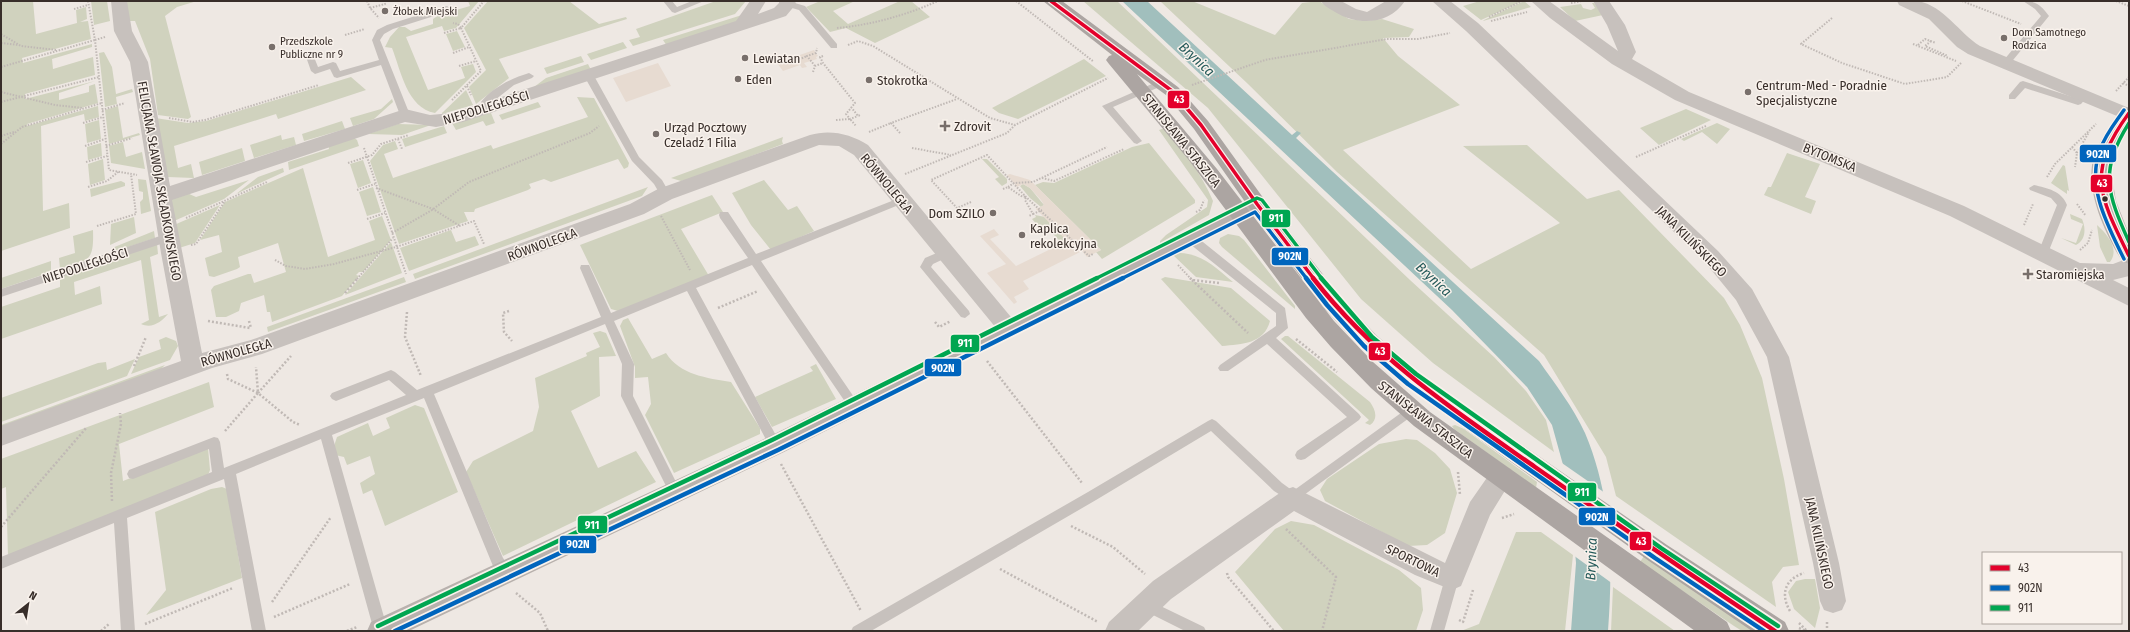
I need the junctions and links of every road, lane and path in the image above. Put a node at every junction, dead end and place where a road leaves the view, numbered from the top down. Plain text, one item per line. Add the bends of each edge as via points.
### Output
1 (88, 1) edge
2 (119, 1) edge
3 (367, 1) edge
4 (384, 1) edge
5 (484, 1) edge
6 (667, 1) edge
7 (700, 1) edge
8 (758, 1) edge
9 (938, 1) edge
10 (1016, 1) edge
11 (1051, 1) edge
12 (1329, 1) edge
13 (1397, 1) edge
14 (1440, 1) edge
15 (1524, 1) edge
16 (1601, 1) edge
17 (1905, 1) edge
18 (1962, 1) edge
19 (2027, 1) edge
20 (2116, 1) edge
21 (787, 3) edge
22 (88, 5) junction
23 (1534, 6) edge
24 (2129, 6) edge
25 (370, 8) junction
26 (74, 9) dead end
27 (447, 9) dead end
28 (1832, 18) dead end
29 (1483, 20) dead end
30 (2014, 21) dead end
31 (382, 22) dead end
32 (1080, 22) junction
33 (1486, 22) dead end
34 (742, 25) junction
35 (461, 28) junction
36 (364, 30) dead end
37 (822, 32) junction
38 (1455, 32) dead end
39 (444, 33) dead end
40 (1, 34) edge
41 (345, 35) dead end
42 (95, 40) junction
43 (1931, 41) junction
44 (1, 43) edge
45 (1912, 44) dead end
46 (1938, 44) dead end
47 (1918, 45) junction
48 (21, 46) junction
49 (834, 46) junction
50 (469, 47) junction
51 (60, 50) junction
52 (815, 51) dead end
53 (453, 53) dead end
54 (309, 54) dead end
55 (807, 56) junction
56 (792, 57) dead end
57 (1967, 57) dead end
58 (1618, 60) junction
59 (384, 61) junction
60 (476, 61) junction
61 (823, 63) junction
62 (2006, 63) junction
63 (459, 66) dead end
64 (815, 66) junction
65 (1100, 66) dead end
66 (1, 67) edge
67 (813, 72) dead end
68 (588, 74) junction
69 (529, 76) dead end
70 (99, 77) junction
71 (1161, 83) junction
72 (2123, 83) dead end
73 (322, 84) dead end
74 (1192, 85) dead end
75 (2129, 86) edge
76 (1, 92) edge
77 (1135, 93) junction
78 (24, 96) junction
79 (2083, 96) junction
80 (2012, 97) dead end
81 (957, 99) junction
82 (130, 101) dead end
83 (1, 102) edge
84 (102, 104) junction
85 (488, 107) junction
86 (851, 107) junction
87 (84, 109) junction
88 (102, 110) junction
89 (2128, 114) edge
90 (405, 115) junction
91 (103, 117) junction
92 (148, 117) junction
93 (613, 120) junction
94 (435, 122) junction
95 (83, 123) dead end
96 (891, 123) junction
97 (1711, 124) dead end
98 (1015, 125) junction
99 (2092, 128) dead end
100 (15, 132) junction
101 (900, 133) dead end
102 (862, 134) dead end
103 (1, 136) edge
104 (135, 137) dead end
105 (105, 140) junction
106 (1137, 141) joint
107 (1, 144) edge
108 (85, 146) dead end
109 (106, 146) junction
110 (1107, 147) dead end
111 (359, 148) dead end
112 (912, 148) dead end
113 (2072, 148) dead end
114 (402, 149) dead end
115 (2077, 153) junction
116 (952, 155) junction
117 (107, 156) junction
118 (366, 157) junction
119 (1631, 159) dead end
120 (86, 162) dead end
121 (348, 163) dead end
122 (2075, 167) dead end
123 (118, 172) junction
124 (131, 174) junction
125 (1042, 178) junction
126 (274, 179) dead end
127 (885, 182) junction
128 (1014, 183) junction
129 (375, 184) junction
130 (88, 187) dead end
131 (160, 187) junction
132 (1008, 187) junction
133 (376, 188) junction
134 (2034, 188) dead end
135 (1003, 189) dead end
136 (357, 190) dead end
137 (665, 194) junction
138 (1200, 194) dead end
139 (1026, 197) junction
140 (902, 200) junction
141 (224, 201) junction
142 (971, 202) dead end
143 (1248, 208) junction
144 (432, 210) junction
145 (1042, 210) junction
146 (385, 213) junction
147 (1033, 214) junction
148 (1194, 214) dead end
149 (724, 215) dead end
150 (1028, 216) dead end
151 (367, 219) dead end
152 (663, 221) dead end
153 (97, 226) dead end
154 (460, 226) junction
155 (392, 233) junction
156 (1189, 237) junction
157 (169, 238) junction
158 (394, 238) junction
159 (484, 245) dead end
160 (396, 247) junction
161 (384, 249) junction
162 (1163, 250) junction
163 (946, 253) junction
164 (2043, 253) junction
165 (1093, 254) dead end
166 (2129, 256) edge
167 (275, 260) dead end
168 (754, 260) junction
169 (2129, 266) edge
170 (585, 268) dead end
171 (2074, 269) junction
172 (1192, 280) junction
173 (1222, 283) dead end
174 (771, 285) junction
175 (694, 286) junction
176 (1, 293) edge
177 (405, 294) junction
178 (342, 298) dead end
179 (2129, 298) edge
180 (510, 311) dead end
181 (704, 314) junction
182 (964, 314) dead end
183 (608, 319) junction
184 (184, 321) junction
185 (250, 328) dead end
186 (1009, 328) junction
187 (146, 337) dead end
188 (1264, 341) junction
189 (294, 353) dead end
190 (523, 353) junction
191 (256, 359) dead end
192 (986, 360) dead end
193 (193, 365) junction
194 (133, 368) dead end
195 (1224, 368) dead end
196 (228, 379) dead end
197 (258, 393) junction
198 (422, 394) junction
199 (336, 396) dead end
200 (854, 406) junction
201 (120, 410) dead end
202 (1412, 410) junction
203 (87, 422) dead end
204 (325, 433) junction
205 (1, 436) edge
206 (214, 442) junction
207 (774, 445) junction
208 (1301, 455) dead end
209 (1456, 469) dead end
210 (133, 474) dead end
211 (224, 474) junction
212 (1502, 476) junction
213 (675, 492) junction
214 (1092, 496) junction
215 (1294, 498) junction
216 (1470, 503) junction
217 (1528, 508) junction
218 (334, 512) dead end
219 (116, 517) junction
220 (1054, 518) junction
221 (1282, 525) dead end
222 (1, 527) edge
223 (1213, 554) junction
224 (981, 558) junction
225 (1, 563) edge
226 (507, 573) junction
227 (1829, 576) junction
228 (366, 577) junction
229 (1452, 578) junction
230 (250, 581) junction
231 (1154, 597) junction
232 (1833, 601) dead end
233 (1788, 622) edge
234 (258, 628) edge
235 (863, 628) edge
236 (1111, 628) edge
237 (134, 629) edge
238 (381, 631) edge
239 (548, 631) edge
240 (1199, 631) edge
241 (1274, 631) edge
242 (1322, 631) edge
243 (1437, 631) edge
244 (1717, 631) edge
245 (1807, 631) edge

1 - 22 path
2 - 92 street, FELICJANA SŁAWOJA SKŁADKOWSKIEGO via 123,31 140,62
3 - 25 path
4 - 25 path via 385,4
5 - 35 path
6 - 7 lane via 676,10
8 - 34 street
9 - 37 path via 915,11
10 - 65 path
11 - 32 main road, STANISŁAWA STASZICA
12 - 13 street via 1343,10 1364,17 1373,16
14 - 227 street, JANA KILIŃSKIEGO via 1472,27 1711,256 1744,295 1778,357
15 - 29 path
16 - 58 street via 1616,25 1627,52 1626,56
17 - 62 street via 1935,14 1963,43
18 - 30 path
19 - 62 lane via 2038,6 2045,16
20 - 24 path
21 - 34 street, NIEPODLEGŁOŚCI via 780,12
21 - 37 lane via 802,8
22 - 26 path
22 - 42 path
23 - 33 path
23 - 58 street, BYTOMSKA
25 - 31 path
27 - 59 lane via 380,32 376,40
28 - 57 path via 1802,44 1842,63 1905,84 1947,77
32 - 71 main road, STANISŁAWA STASZICA
32 - 77 main road, STANISŁAWA STASZICA
34 - 68 street, NIEPODLEGŁOŚCI
35 - 39 path
35 - 50 path
36 - 41 path
37 - 49 lane
38 - 74 path via 1418,39 1387,39 1265,60
40 - 48 path
42 - 51 path
42 - 70 path
43 - 46 path
43 - 47 path via 1925,39
43 - 47 path via 1925,46 1958,60 1956,62
44 - 48 path
45 - 47 path
48 - 51 path
49 - 61 path via 825,49 829,54 820,57
49 - 81 path via 843,47 858,41 873,46
50 - 53 path
50 - 60 path
51 - 66 path
52 - 55 path via 816,53
54 - 59 lane via 315,71 333,65 337,75
55 - 56 path via 796,61
55 - 64 path
58 - 164 street, BYTOMSKA via 1682,96 1906,189
59 - 90 lane
60 - 63 path
60 - 94 path via 480,73 436,116
61 - 64 path
61 - 86 path via 855,103
62 - 79 street
64 - 67 path
68 - 85 street, NIEPODLEGŁOŚCI
68 - 93 lane
69 - 85 lane via 502,88 486,102
70 - 78 path
70 - 84 path
71 - 77 lane
71 - 143 main road, STANISŁAWA STASZICA via 1172,91 1201,125
72 - 75 path
73 - 92 path via 206,120 192,122
76 - 78 path
77 - 98 path via 1112,76
77 - 106 lane via 1107,106
77 - 143 main road, STANISŁAWA STASZICA
78 - 83 path
78 - 87 path via 54,105
79 - 80 lane via 2078,102 2023,84
79 - 89 street
81 - 96 path
81 - 98 path via 990,118
82 - 88 path
84 - 87 path
84 - 88 path
85 - 94 street, NIEPODLEGŁOŚCI via 446,121
86 - 86 path via 859,115 850,119 846,114
87 - 100 path via 22,127
88 - 91 path
89 - 166 street via 2108,144 2100,174 2109,214
90 - 94 street, NIEPODLEGŁOŚCI via 417,120
90 - 131 street
91 - 95 path
91 - 105 path
92 - 131 street, FELICJANA SŁAWOJA SKŁADKOWSKIEGO
93 - 137 lane via 635,159 658,182
93 - 144 path via 590,133 475,179
96 - 101 path
96 - 102 path
97 - 119 path
98 - 116 path via 1007,133
99 - 115 path
100 - 103 path
100 - 107 path
104 - 109 path
105 - 108 path
105 - 109 path
106 - 125 path via 1054,181
109 - 117 path
110 - 125 path
111 - 118 path via 363,146
112 - 116 path
113 - 115 path
114 - 118 path via 398,139 380,144 372,155
115 - 122 path
116 - 127 path
117 - 120 path
117 - 123 path via 108,170
118 - 121 path
118 - 129 path
123 - 124 path
123 - 130 path via 107,181
124 - 131 path
124 - 153 path via 136,214
125 - 128 path via 1033,182
126 - 141 path
127 - 137 street, RÓWNOLEGŁA via 861,150 852,143 830,138 817,139
127 - 140 street, RÓWNOLEGŁA
128 - 132 path
128 - 139 path
128 - 142 path via 987,155 931,180 957,208
129 - 133 path
129 - 136 path
131 - 157 street, FELICJANA SŁAWOJA SKŁADKOWSKIEGO
132 - 135 path
132 - 139 path
133 - 144 path via 400,195
133 - 146 path
134 - 164 lane via 2054,196 2062,205
137 - 177 street, RÓWNOLEGŁA via 637,209
138 - 148 path via 1204,200 1200,210
139 - 145 path
139 - 147 path via 1025,200
140 - 163 street, RÓWNOLEGŁA
140 - 168 lane
141 - 157 path
141 - 157 path via 196,244
143 - 156 street
143 - 202 main road, STANISŁAWA STASZICA via 1314,312 1352,356
143 - 233 main road, STANISŁAWA STASZICA via 1368,341 1412,379 1658,553
144 - 154 path
144 - 155 path
145 - 147 path
145 - 165 path via 1089,256
146 - 151 path
146 - 155 path
147 - 150 path
149 - 168 lane
152 - 175 path
154 - 159 path via 474,221
154 - 160 path
155 - 158 path
156 - 162 street
156 - 188 lane via 1281,311 1282,328
157 - 176 lane, NIEPODLEGŁOŚCI
157 - 184 street, FELICJANA SŁAWOJA SKŁADKOWSKIEGO
158 - 160 path
158 - 161 path
160 - 161 path
160 - 177 path via 410,280
161 - 167 path via 334,264 305,269 286,266
161 - 178 path
162 - 172 path
162 - 186 street
163 - 182 lane via 929,261 925,267
163 - 186 street, RÓWNOLEGŁA
164 - 171 street, BYTOMSKA
168 - 174 lane
168 - 175 lane
169 - 171 street via 2124,271 2110,272
170 - 183 lane
171 - 179 street, BYTOMSKA
172 - 173 path
172 - 188 path
174 - 181 path
174 - 200 lane
175 - 181 lane
175 - 183 lane
177 - 193 street, RÓWNOLEGŁA via 254,348
177 - 198 path via 405,337
180 - 190 path via 503,313 504,332
181 - 207 lane
183 - 190 lane
183 - 213 lane via 628,364 627,396
184 - 185 path via 212,321
184 - 193 street, FELICJANA SŁAWOJA SKŁADKOWSKIEGO
186 - 200 street
187 - 194 path
188 - 195 lane
188 - 208 lane via 1355,417
189 - 197 path
190 - 198 lane
191 - 197 path
192 - 214 path
193 - 205 street, RÓWNOLEGŁA
196 - 197 path
197 - 204 path via 293,422
197 - 206 path
198 - 199 lane via 391,375
198 - 204 lane
198 - 226 lane via 498,562
200 - 207 street
201 - 219 path via 121,424 111,473
202 - 212 main road, STANISŁAWA STASZICA
202 - 215 lane
203 - 222 path via 87,427
204 - 211 lane
204 - 228 lane
206 - 210 lane
206 - 211 lane
207 - 213 street
207 - 235 path via 780,463
209 - 216 path
211 - 219 lane
211 - 230 lane
212 - 216 street, SPORTOWA
212 - 217 main road, STANISŁAWA STASZICA
213 - 226 street
214 - 215 lane via 1212,424 1278,487
214 - 220 lane
215 - 223 street
215 - 229 street, SPORTOWA via 1424,567
216 - 217 path via 1494,521
216 - 229 street, SPORTOWA
217 - 244 main road, STANISŁAWA STASZICA via 1650,584
218 - 234 path
219 - 225 lane
219 - 237 lane
220 - 224 lane
220 - 231 path via 1113,547
221 - 242 path via 1336,577
223 - 231 street
223 - 241 path via 1227,563 1228,577
224 - 235 lane
224 - 236 path
226 - 238 street
226 - 239 path via 514,591 540,613
227 - 232 street, JANA KILIŃSKIEGO
227 - 233 path via 1803,573 1790,579 1786,584 1784,596
228 - 234 path
228 - 238 lane
229 - 243 lane
230 - 234 lane
230 - 237 path
231 - 236 street
231 - 240 lane
233 - 245 path

